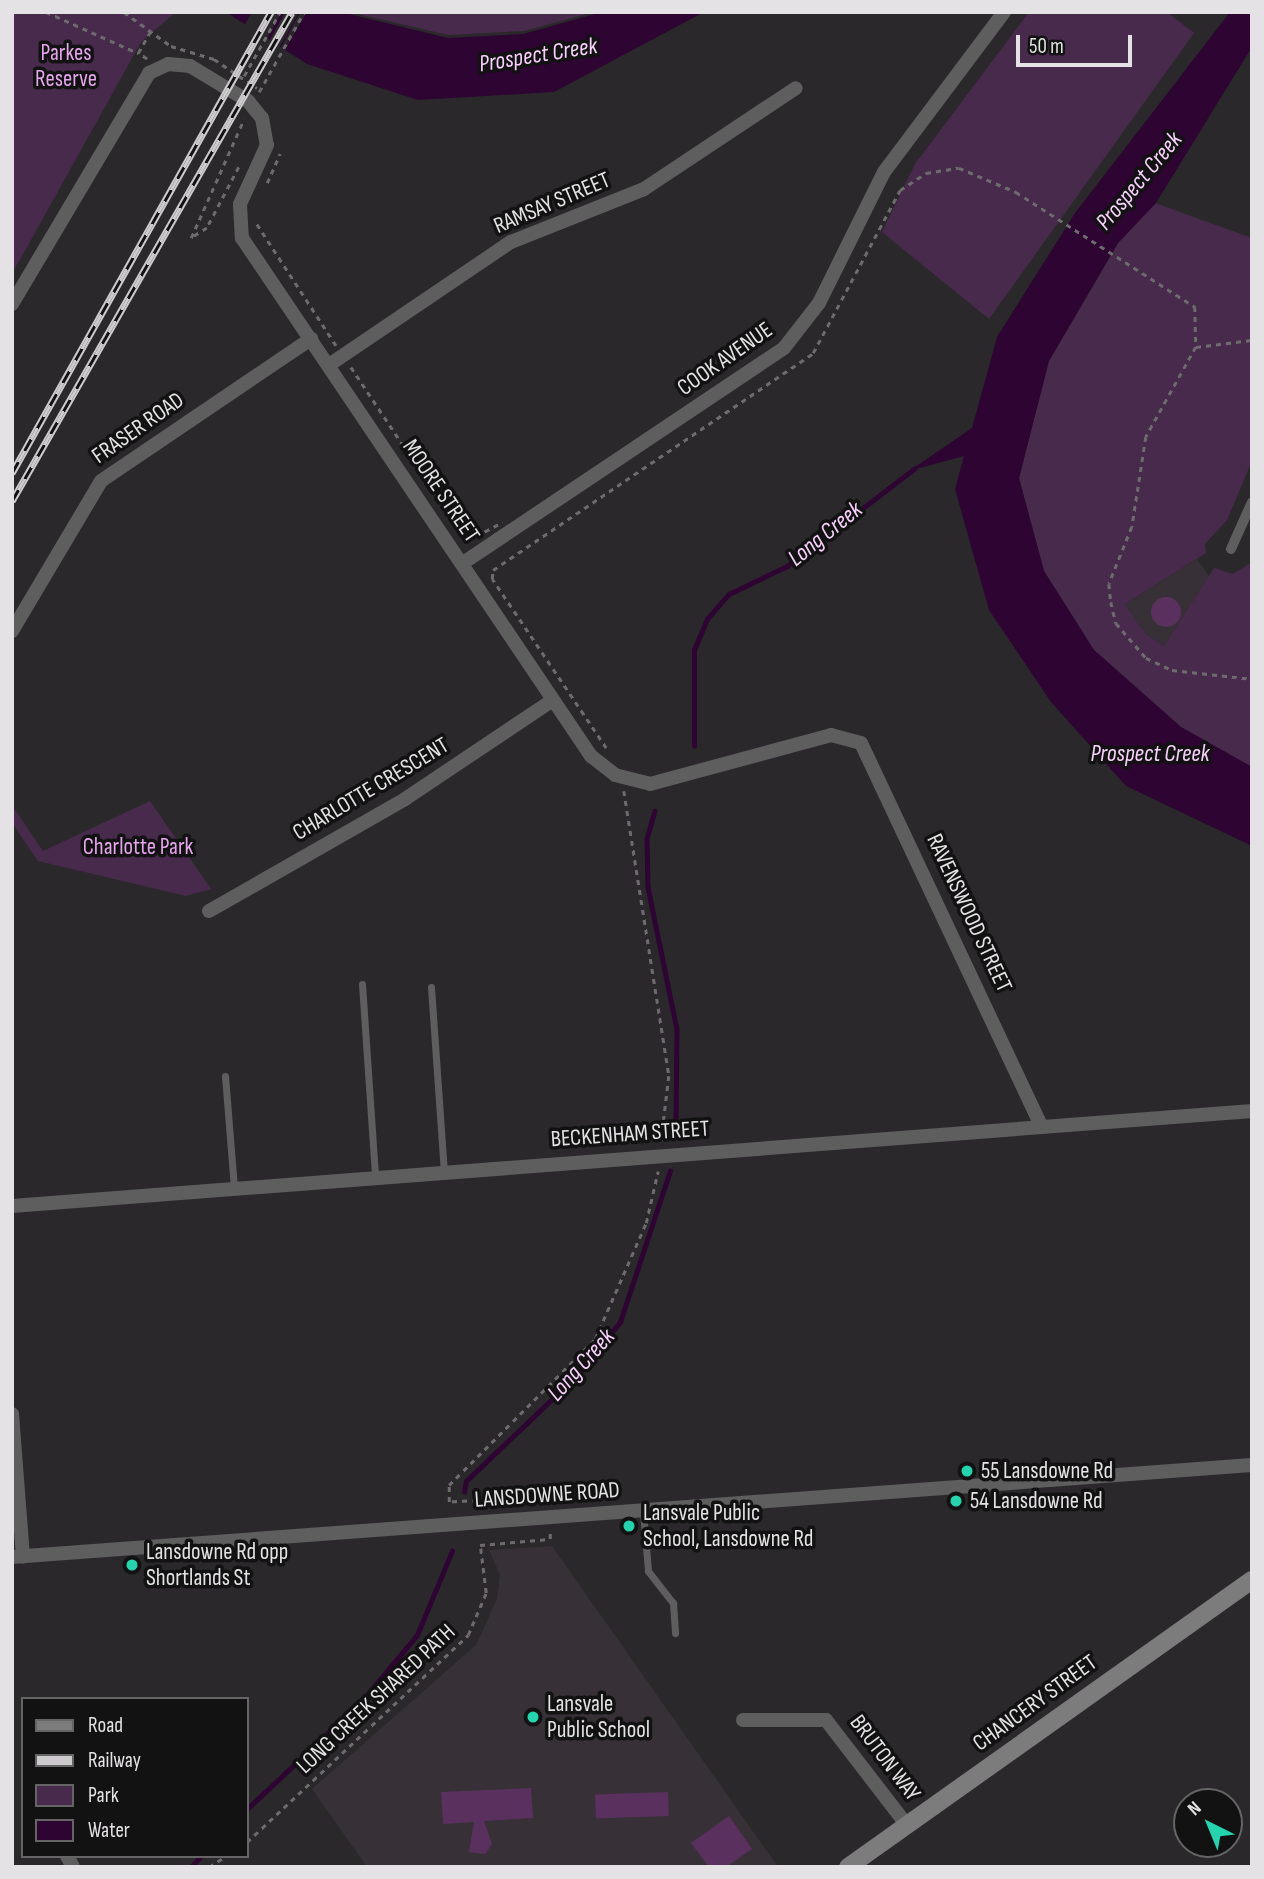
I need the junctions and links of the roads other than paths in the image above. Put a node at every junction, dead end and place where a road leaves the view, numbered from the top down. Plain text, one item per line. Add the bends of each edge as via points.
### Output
1 (1004, 12) edge
2 (796, 88) dead end
3 (12, 304) edge
4 (311, 340) junction
5 (329, 365) junction
6 (1252, 502) edge
7 (1231, 549) dead end
8 (463, 563) junction
9 (12, 631) edge
10 (553, 700) junction
11 (842, 733) joint
12 (209, 911) dead end
13 (362, 984) dead end
14 (431, 987) dead end
15 (225, 1076) dead end
16 (1252, 1111) edge
17 (1041, 1125) junction
18 (444, 1171) junction
19 (375, 1177) junction
20 (234, 1187) junction
21 (12, 1206) edge
22 (12, 1414) edge
23 (1252, 1465) edge
24 (643, 1511) junction
25 (18, 1557) edge
26 (1252, 1580) edge
27 (675, 1633) dead end
28 (743, 1720) dead end
29 (907, 1825) junction
30 (848, 1867) edge

1 - 8 street, COOK AVENUE via 884,173 819,303 784,348
2 - 5 street, RAMSAY STREET via 644,189 511,242
3 - 4 street, MOORE STREET via 136,91 159,66 178,64 210,76 262,118 267,145 240,204 239,227
4 - 5 street, MOORE STREET
4 - 9 street, FRASER ROAD via 101,481
5 - 8 street, MOORE STREET
6 - 7 street
8 - 10 street, MOORE STREET
10 - 11 street, MOORE STREET via 591,756 636,783 669,781
10 - 12 street, CHARLOTTE CRESCENT via 405,799
11 - 17 street, RAVENSWOOD STREET via 868,754
13 - 19 lane
14 - 18 lane
15 - 20 lane
16 - 17 street, BECKENHAM STREET
17 - 18 street, BECKENHAM STREET
18 - 19 street, BECKENHAM STREET
19 - 20 street, BECKENHAM STREET
20 - 21 street, BECKENHAM STREET
22 - 25 street
23 - 24 street, LANSDOWNE ROAD
24 - 25 street, LANSDOWNE ROAD
24 - 27 lane via 648,1571 673,1603
26 - 29 main road, CHANCERY STREET
28 - 29 street, BRUTON WAY via 826,1720
29 - 30 main road, CHANCERY STREET

